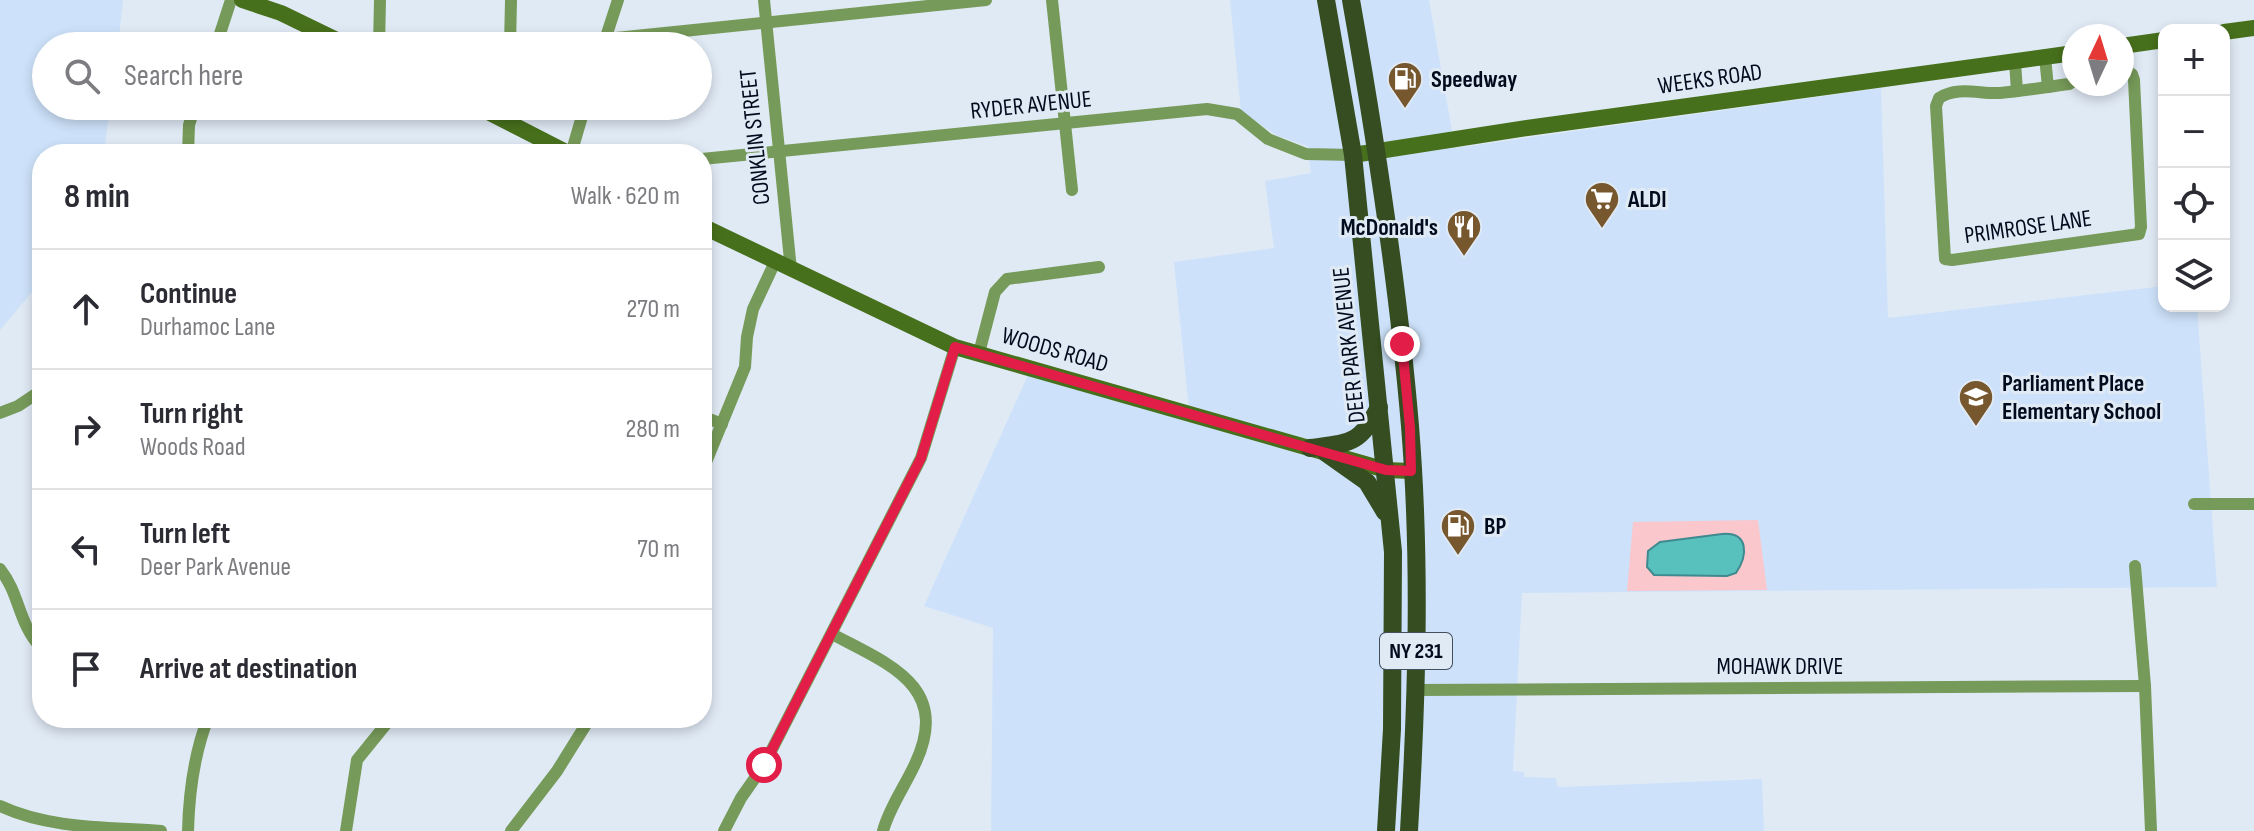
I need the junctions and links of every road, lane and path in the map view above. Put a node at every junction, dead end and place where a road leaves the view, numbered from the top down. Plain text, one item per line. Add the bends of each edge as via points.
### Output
1 (231, 0) edge
2 (380, 0) edge
3 (511, 0) edge
4 (618, 0) edge
5 (764, 0) edge
6 (986, 0) edge
7 (1052, 0) edge
8 (1326, 0) edge
9 (1351, 0) edge
10 (246, 1) edge
11 (766, 22) junction
12 (2254, 28) edge
13 (2230, 31) edge
14 (221, 32) edge
15 (320, 32) edge
16 (379, 32) edge
17 (510, 32) edge
18 (607, 32) edge
19 (685, 32) edge
20 (2158, 41) edge
21 (2134, 44) edge
22 (2062, 55) edge
23 (2045, 57) junction
24 (2015, 62) junction
25 (2134, 80) edge
26 (2062, 84) edge
27 (2048, 87) junction
28 (2017, 91) junction
29 (191, 120) edge
30 (518, 120) edge
31 (581, 120) edge
32 (1065, 125) junction
33 (188, 144) edge
34 (555, 144) edge
35 (573, 144) edge
36 (1378, 151) junction
37 (779, 152) junction
38 (1353, 155) junction
39 (712, 158) edge
40 (1072, 190) dead end
41 (712, 231) edge
42 (775, 262) junction
43 (1099, 267) dead end
44 (791, 270) junction
45 (955, 347) junction
46 (979, 353) junction
47 (32, 397) edge
48 (1379, 407) junction
49 (0, 413) edge
50 (712, 420) edge
51 (722, 424) junction
52 (712, 448) edge
53 (1318, 451) junction
54 (1386, 470) junction
55 (1411, 471) junction
56 (2194, 504) dead end
57 (2254, 504) edge
58 (1391, 523) junction
59 (2135, 566) dead end
60 (0, 569) edge
61 (832, 634) junction
62 (32, 636) edge
63 (2145, 686) junction
64 (1416, 690) junction
65 (205, 728) edge
66 (383, 728) edge
67 (584, 728) edge
68 (0, 806) edge
69 (161, 831) edge
70 (188, 831) edge
71 (346, 831) edge
72 (511, 831) edge
73 (724, 831) edge
74 (883, 831) edge
75 (1386, 831) edge
76 (1409, 831) edge
77 (2151, 831) edge

1 - 14 street
2 - 16 street
3 - 17 street
4 - 18 street
5 - 11 street, CONKLIN STREET
6 - 11 street
7 - 32 street
8 - 38 main road, DEER PARK AVENUE / NY 231
9 - 36 main road, NY 231
10 - 15 street
11 - 19 street
11 - 37 street, CONKLIN STREET
12 - 13 street
20 - 21 street
22 - 23 street, WEEKS ROAD
23 - 24 street, WEEKS ROAD
23 - 27 street
24 - 28 street
24 - 36 street, WEEKS ROAD
25 - 28 street, PRIMROSE LANE via 2139,234 1945,259 1939,98 1947,93
26 - 27 street, PRIMROSE LANE
27 - 28 street, PRIMROSE LANE
29 - 33 street
30 - 34 street
31 - 35 street
32 - 37 street, RYDER AVENUE
32 - 38 street, RYDER AVENUE via 1207,109 1237,114 1268,139 1306,154
32 - 40 street
36 - 38 street, WEEKS ROAD
36 - 55 main road, NY 231 via 1394,266
37 - 39 street, RYDER AVENUE
37 - 44 street, CONKLIN STREET
38 - 48 main road, DEER PARK AVENUE / NY 231
41 - 42 street, WOODS ROAD
42 - 44 street, WOODS ROAD
42 - 51 street via 753,309 745,367
43 - 46 street via 1007,279 995,292
44 - 45 street, WOODS ROAD
45 - 46 street, WOODS ROAD
45 - 61 street via 921,458
46 - 53 street, WOODS ROAD
47 - 49 street
48 - 53 main road via 1366,432
48 - 54 main road, DEER PARK AVENUE / NY 231
50 - 51 street
51 - 52 street
53 - 54 street, WOODS ROAD
53 - 58 main road via 1367,482
54 - 55 street, WOODS ROAD
54 - 58 main road, DEER PARK AVENUE / NY 231
55 - 64 main road, NY 231
56 - 57 street
58 - 75 main road, DEER PARK AVENUE / NY 231 via 1393,685
59 - 63 street
60 - 62 street
61 - 73 street
61 - 74 street via 896,668 911,681 922,702 925,741
63 - 64 street, MOHAWK DRIVE
63 - 77 street
64 - 76 main road, NY 231
65 - 70 street
66 - 71 street via 357,760
67 - 72 street
68 - 69 street via 67,824

